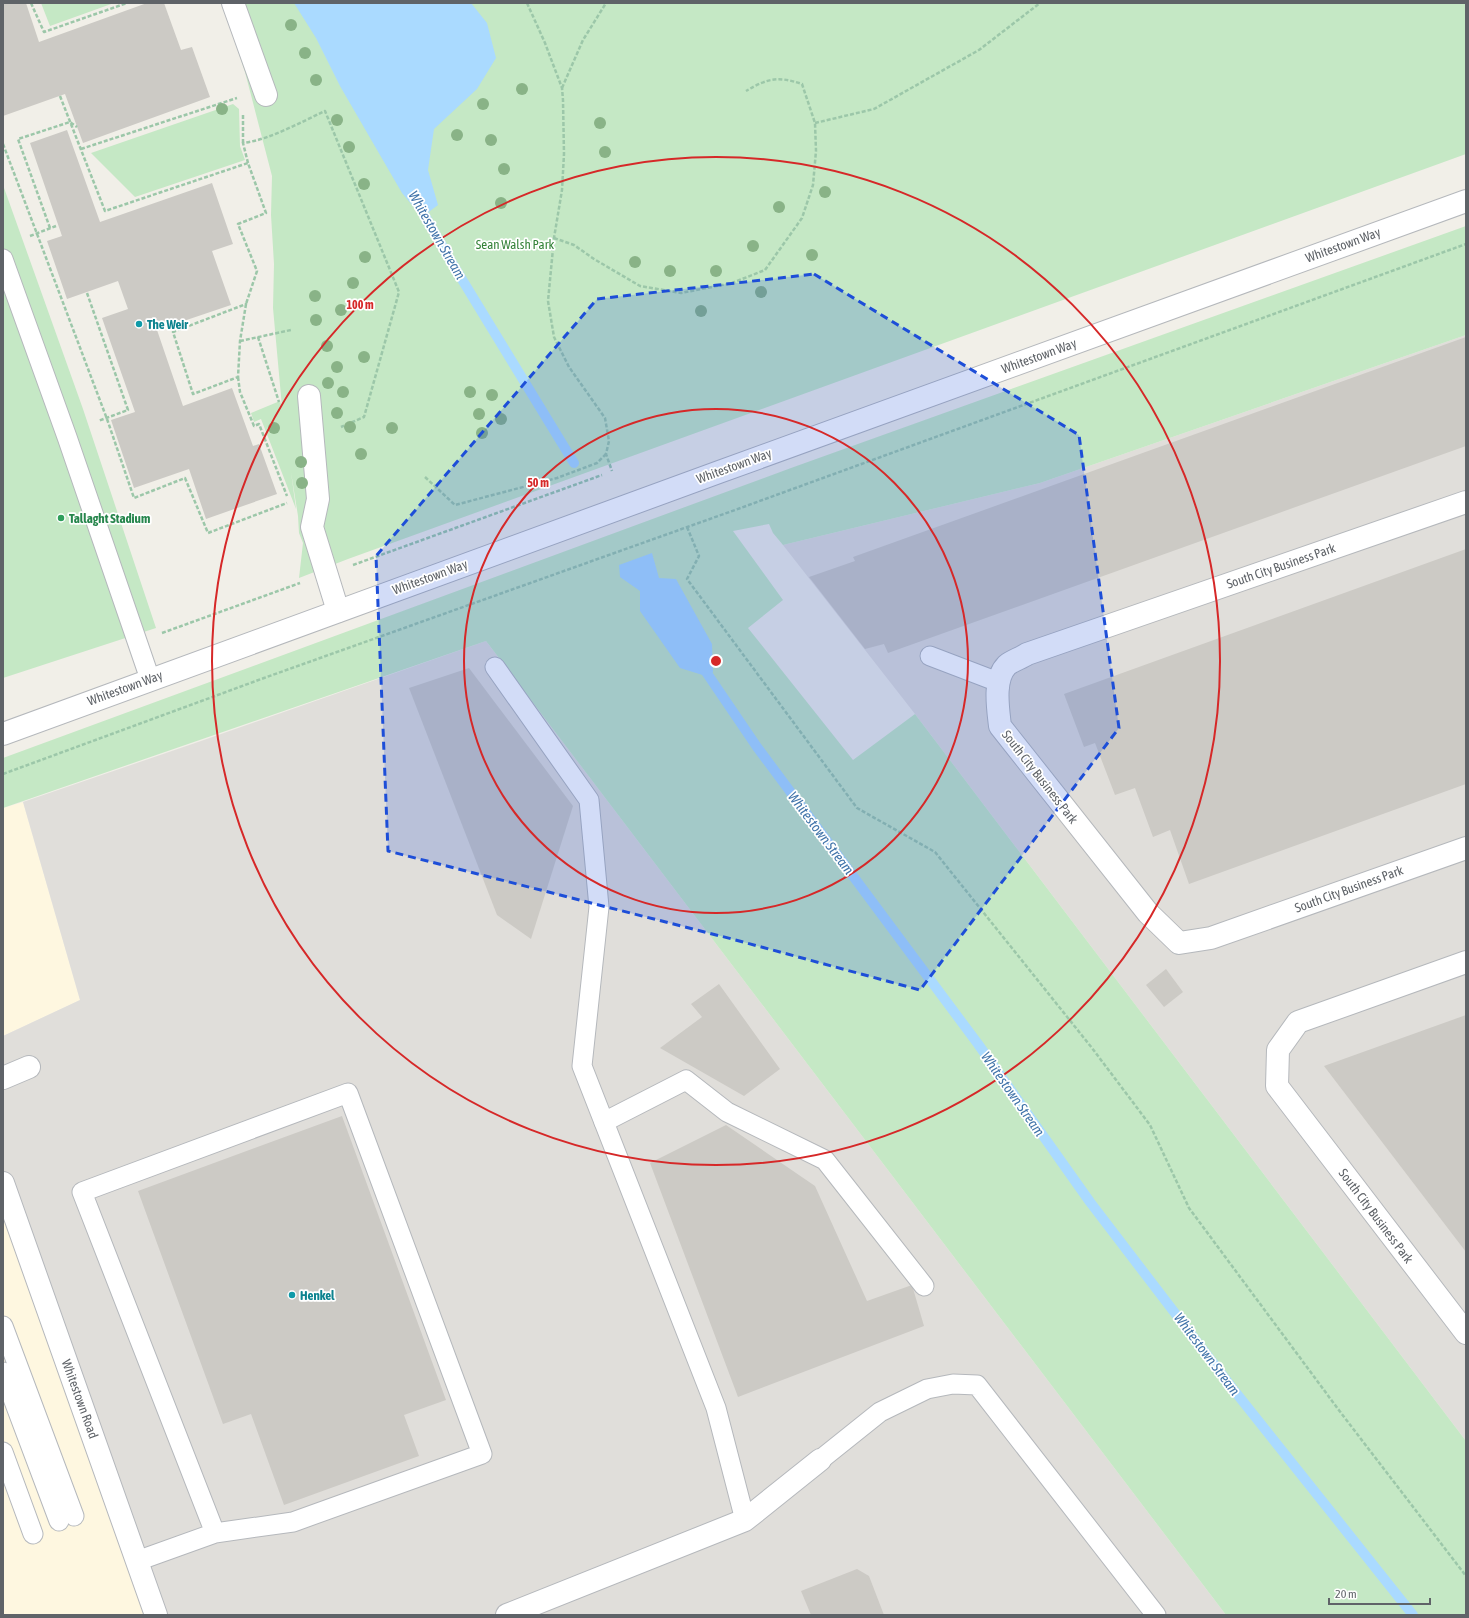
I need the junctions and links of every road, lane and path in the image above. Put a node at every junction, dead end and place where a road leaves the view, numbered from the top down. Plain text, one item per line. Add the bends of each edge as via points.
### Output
1 (31, 3) edge
2 (127, 3) edge
3 (233, 3) edge
4 (527, 3) edge
5 (606, 3) edge
6 (1040, 3) edge
7 (562, 88) junction
8 (746, 91) dead end
9 (266, 95) dead end
10 (60, 96) dead end
11 (242, 96) dead end
12 (243, 112) dead end
13 (70, 122) junction
14 (815, 123) junction
15 (77, 127) dead end
16 (243, 143) junction
17 (3, 144) edge
18 (81, 148) junction
19 (248, 163) junction
20 (1466, 201) edge
21 (56, 226) dead end
22 (50, 228) junction
23 (37, 233) junction
24 (30, 236) dead end
25 (554, 238) junction
26 (1466, 244) edge
27 (3, 260) edge
28 (86, 293) dead end
29 (246, 304) junction
30 (291, 330) dead end
31 (258, 338) junction
32 (240, 341) junction
33 (238, 377) junction
34 (309, 396) dead end
35 (281, 409) dead end
36 (106, 419) junction
37 (98, 421) dead end
38 (313, 438) junction
39 (606, 454) junction
40 (612, 471) dead end
41 (602, 475) dead end
42 (425, 477) dead end
43 (1466, 502) edge
44 (687, 527) junction
45 (352, 565) dead end
46 (301, 583) dead end
47 (338, 611) junction
48 (160, 634) dead end
49 (930, 656) dead end
50 (495, 667) dead end
51 (150, 679) junction
52 (998, 682) junction
53 (3, 734) edge
54 (3, 774) edge
55 (1466, 848) edge
56 (1466, 962) edge
57 (29, 1067) dead end
58 (3, 1078) edge
59 (604, 1122) junction
60 (3, 1183) edge
61 (924, 1286) dead end
62 (3, 1326) edge
63 (1466, 1333) edge
64 (3, 1372) edge
65 (3, 1452) edge
66 (820, 1460) joint
67 (745, 1520) junction
68 (215, 1533) junction
69 (33, 1534) dead end
70 (137, 1561) junction
71 (1466, 1576) edge
72 (156, 1615) edge
73 (507, 1615) edge
74 (1156, 1615) edge

1 - 2 path via 44,32
3 - 9 street
4 - 7 path
5 - 7 path via 583,40
6 - 14 path via 979,50 874,109
7 - 25 path via 564,154 562,190
8 - 14 path via 761,82 785,78 802,84
10 - 13 path
11 - 18 path
12 - 16 path
13 - 15 path
13 - 18 path
13 - 22 path via 18,139
14 - 25 path via 813,185 802,218 765,270 732,284 681,293 640,286 574,245
16 - 19 path
16 - 38 path via 276,133 325,111 399,292 364,417
17 - 23 path
18 - 19 path via 105,211
19 - 29 path via 266,213 238,224 257,271
20 - 47 street, Whitestown Way
21 - 22 path
22 - 23 path
23 - 24 path
23 - 36 path
25 - 39 path via 548,301 554,337 569,367 605,418 609,441
26 - 44 path
27 - 51 lane
28 - 36 path via 128,410
29 - 32 path
29 - 33 path via 173,332 193,394
30 - 31 path
31 - 32 path
31 - 35 path
32 - 33 path
33 - 36 path via 240,392 254,426 259,424 290,502 208,532 185,478 134,498
34 - 38 street
36 - 37 path
38 - 47 street via 318,499 305,530
39 - 40 path
39 - 42 path via 597,463 557,478 455,505
41 - 45 path
43 - 52 street, South City Business Park via 1027,654 1007,666
44 - 54 path
44 - 71 path via 699,556 687,579 857,808 935,852 1092,1048 1150,1125 1188,1208
46 - 48 path
47 - 51 street, Whitestown Way
49 - 52 lane
50 - 59 lane via 588,800 598,906 582,1066
51 - 53 street, Whitestown Way
52 - 55 street, South City Business Park via 1000,726 1148,913 1179,943 1211,938
56 - 63 street, South City Business Park via 1298,1022 1278,1050 1277,1086
57 - 58 street
59 - 61 lane via 686,1080 726,1112 825,1160
59 - 67 lane via 716,1408
60 - 70 street, Whitestown Road
62 - 64 lane via 67,1519
65 - 69 lane
66 - 67 street
66 - 74 lane via 880,1412 927,1389 953,1384 977,1385
67 - 73 street
68 - 68 lane via 82,1192 348,1093 482,1454 293,1522
68 - 70 lane
70 - 72 street, Whitestown Road

